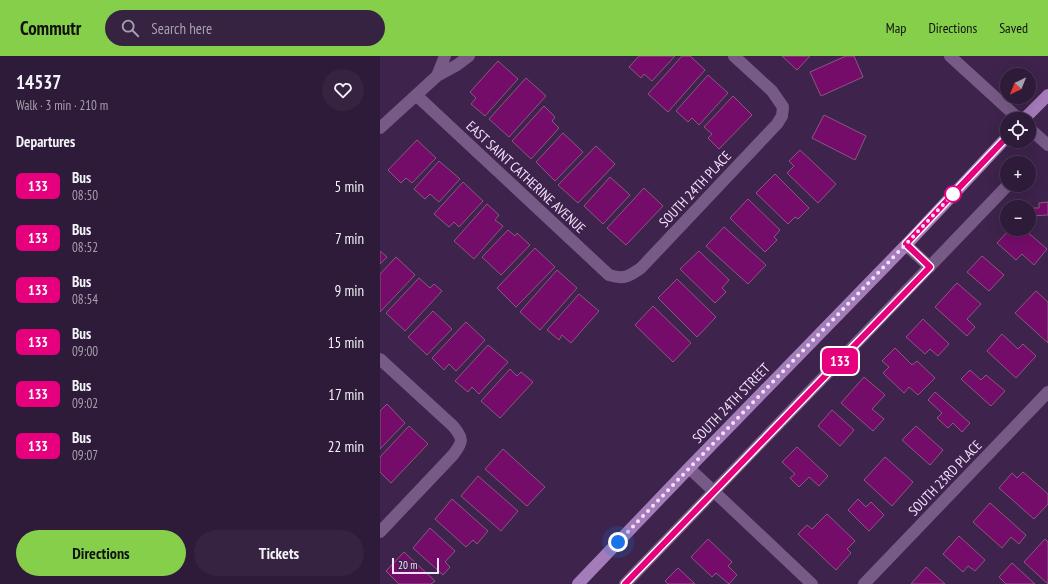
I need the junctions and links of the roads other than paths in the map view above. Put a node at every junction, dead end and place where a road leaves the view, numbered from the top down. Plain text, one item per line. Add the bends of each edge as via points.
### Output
1 (445, 56) edge
2 (469, 56) edge
3 (734, 56) edge
4 (950, 56) edge
5 (437, 76) junction
6 (416, 95) junction
7 (1048, 95) edge
8 (1011, 112) edge
9 (1031, 112) edge
10 (380, 128) edge
11 (1036, 134) edge
12 (1000, 144) edge
13 (1048, 145) edge
14 (1001, 192) edge
15 (906, 244) junction
16 (930, 267) junction
17 (618, 278) joint
18 (380, 359) edge
19 (1048, 392) edge
20 (689, 468) junction
21 (714, 492) junction
22 (380, 532) edge
23 (578, 584) edge
24 (625, 584) edge
25 (812, 584) edge
26 (864, 584) edge

1 - 5 street
2 - 5 street
3 - 17 street, SOUTH 24TH PLACE via 772,91 782,107 782,116 642,268 629,277
4 - 8 street
5 - 6 street
6 - 10 street
6 - 17 street, EAST SAINT CATHERINE AVENUE via 609,275
7 - 9 main road
11 - 13 street
12 - 15 main road, SOUTH 24TH STREET
14 - 16 street
15 - 16 street
15 - 20 main road, SOUTH 24TH STREET
16 - 21 street
18 - 22 street via 460,435 460,446 453,455
19 - 26 street, SOUTH 23RD PLACE
20 - 21 street
20 - 23 main road, SOUTH 24TH STREET
21 - 24 street
21 - 25 street

